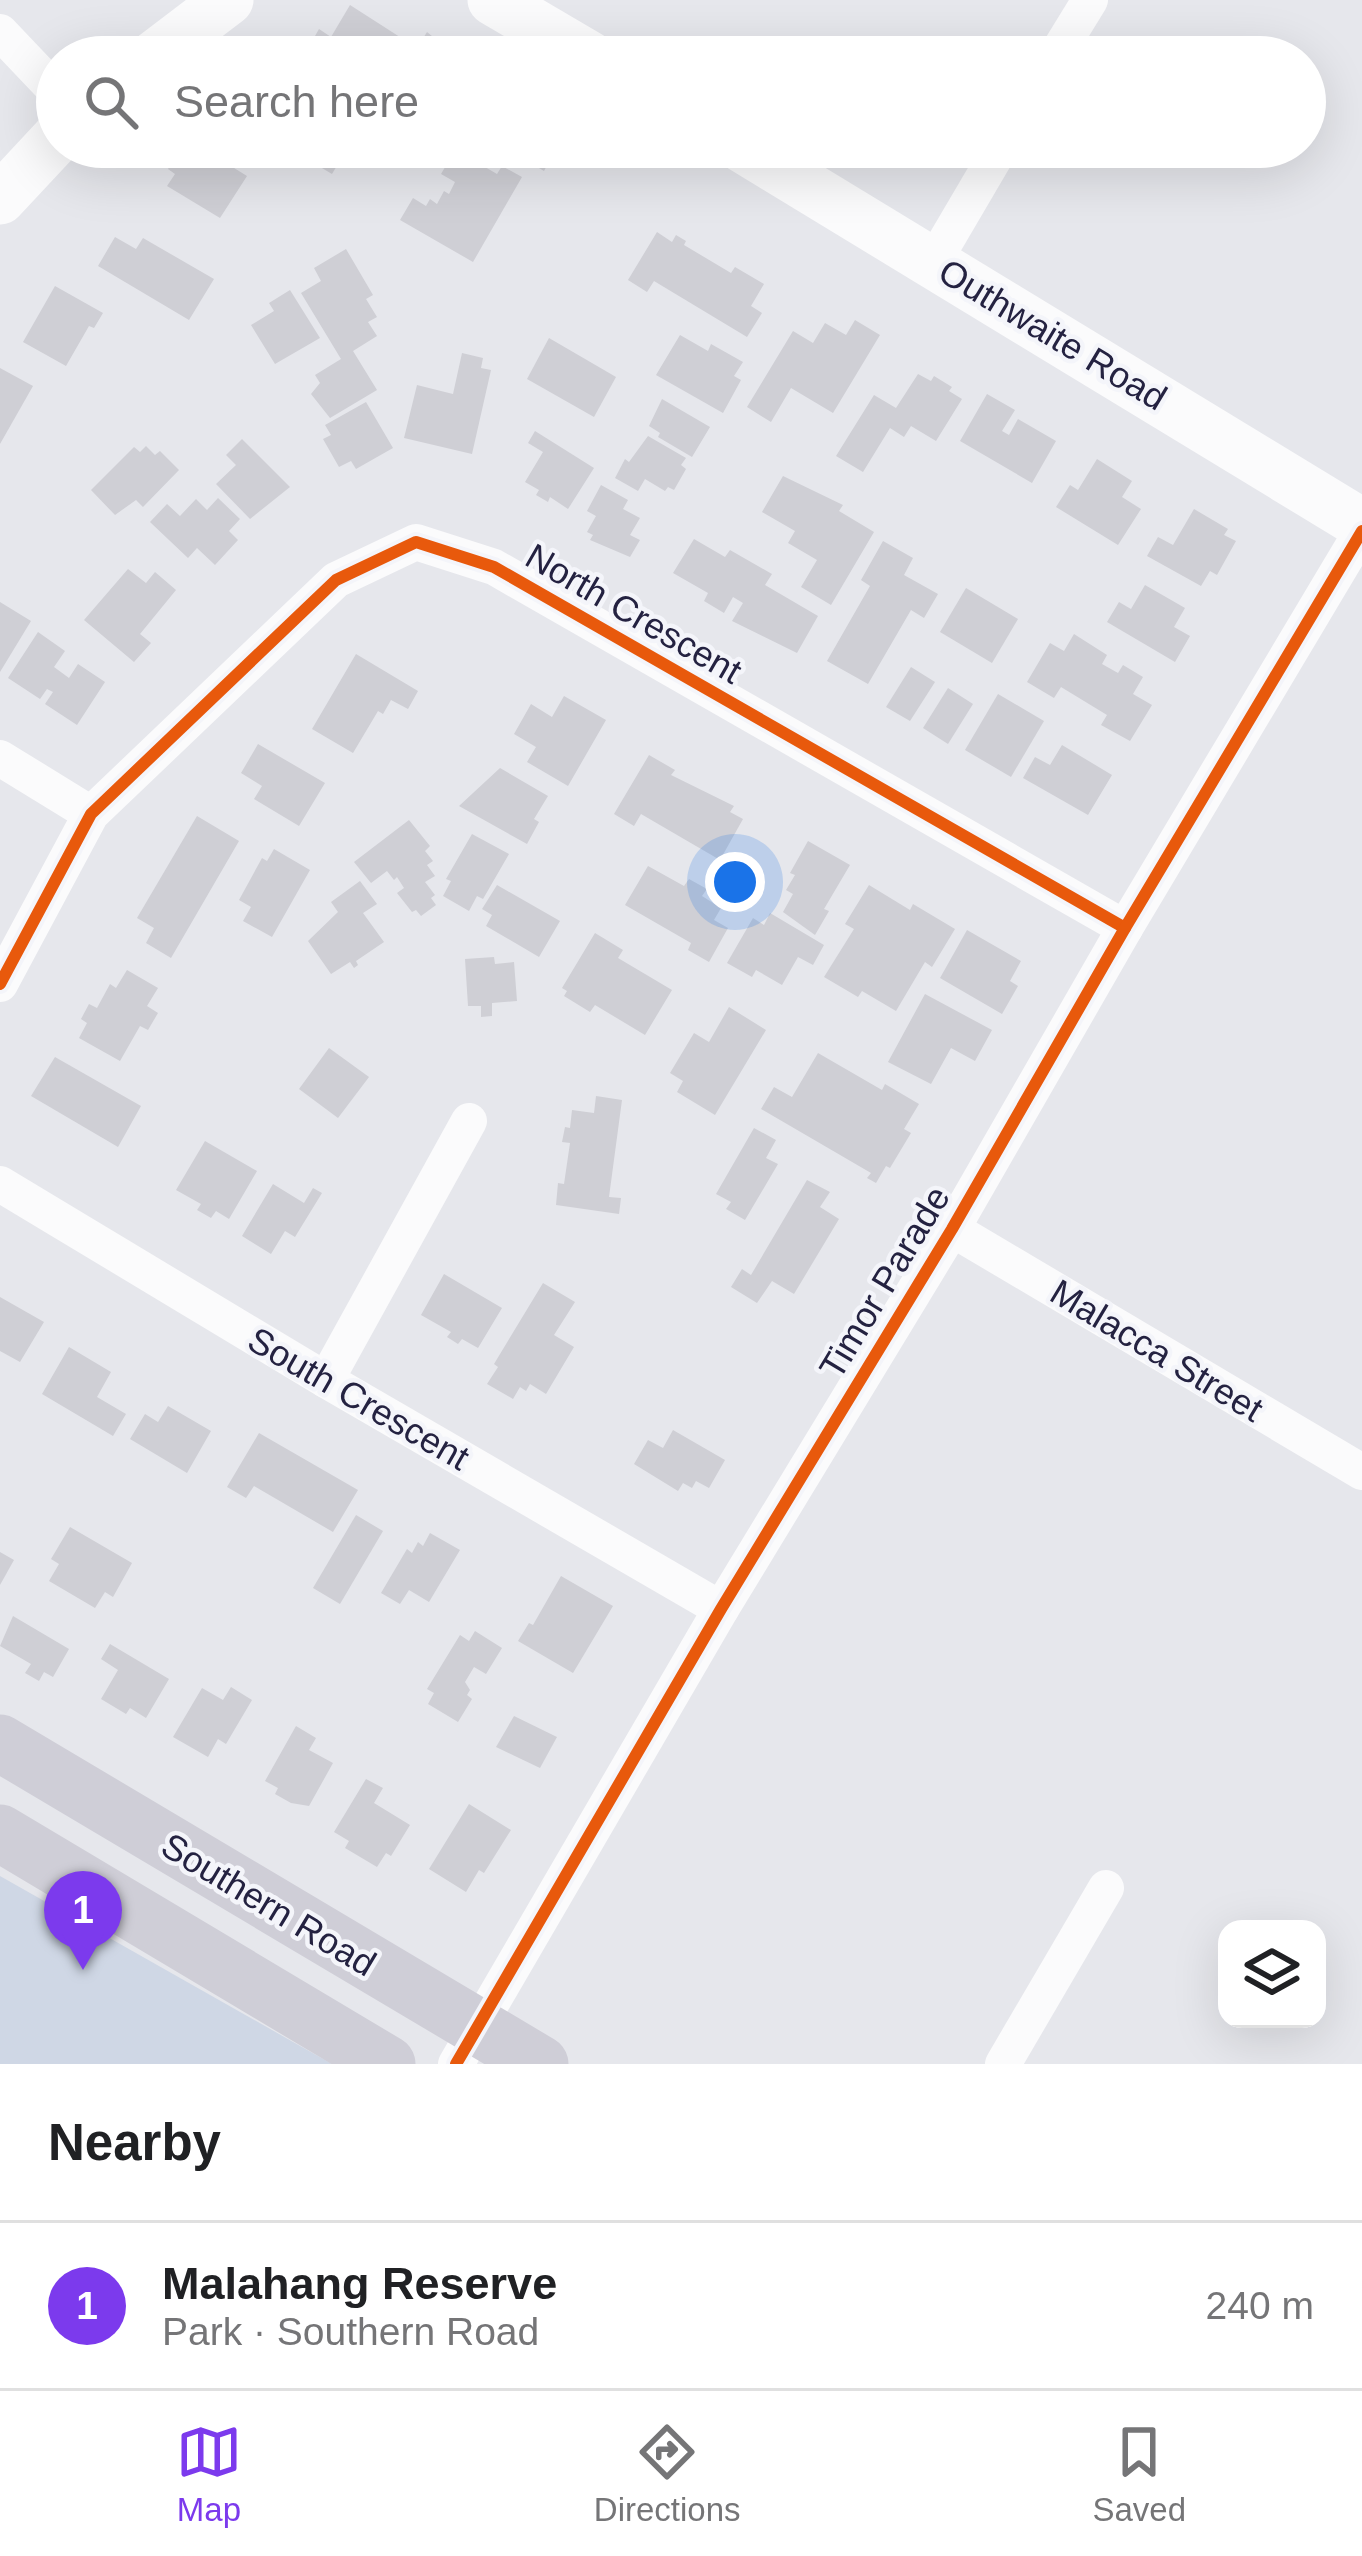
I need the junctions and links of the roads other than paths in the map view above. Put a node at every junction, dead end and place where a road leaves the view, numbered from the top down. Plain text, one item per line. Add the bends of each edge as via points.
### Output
1 (228, 0) edge
2 (494, 0) edge
3 (1090, 0) edge
4 (0, 32) edge
5 (181, 36) edge
6 (555, 36) edge
7 (1068, 36) edge
8 (36, 70) edge
9 (36, 160) edge
10 (777, 168) edge
11 (989, 168) edge
12 (0, 199) edge
13 (934, 261) junction
14 (1362, 527) edge
15 (0, 758) edge
16 (91, 814) junction
17 (1124, 928) junction
18 (0, 984) edge
19 (469, 1121) dead end
20 (0, 1184) edge
21 (952, 1229) junction
22 (326, 1380) junction
23 (1361, 1468) edge
24 (721, 1609) junction
25 (0, 1743) edge
26 (0, 1833) edge
27 (1106, 1888) dead end
28 (466, 2046) edge
29 (387, 2064) edge
30 (539, 2064) edge
31 (1004, 2064) edge

1 - 5 street
2 - 6 street
3 - 7 street
4 - 8 street
9 - 12 street
10 - 13 street, Outhwaite Road
11 - 13 street
13 - 14 street, Outhwaite Road
14 - 17 street, Timor Parade
15 - 16 street
16 - 17 street, North Crescent via 336,580 416,542 494,567
16 - 18 street
17 - 21 street, Timor Parade
19 - 22 street
20 - 22 street, South Crescent
21 - 23 street, Malacca Street
21 - 24 street, Timor Parade
22 - 24 street, South Crescent
24 - 28 street, Timor Parade
25 - 28 main road, Southern Road
26 - 29 main road
27 - 31 street
28 - 30 main road, Southern Road

